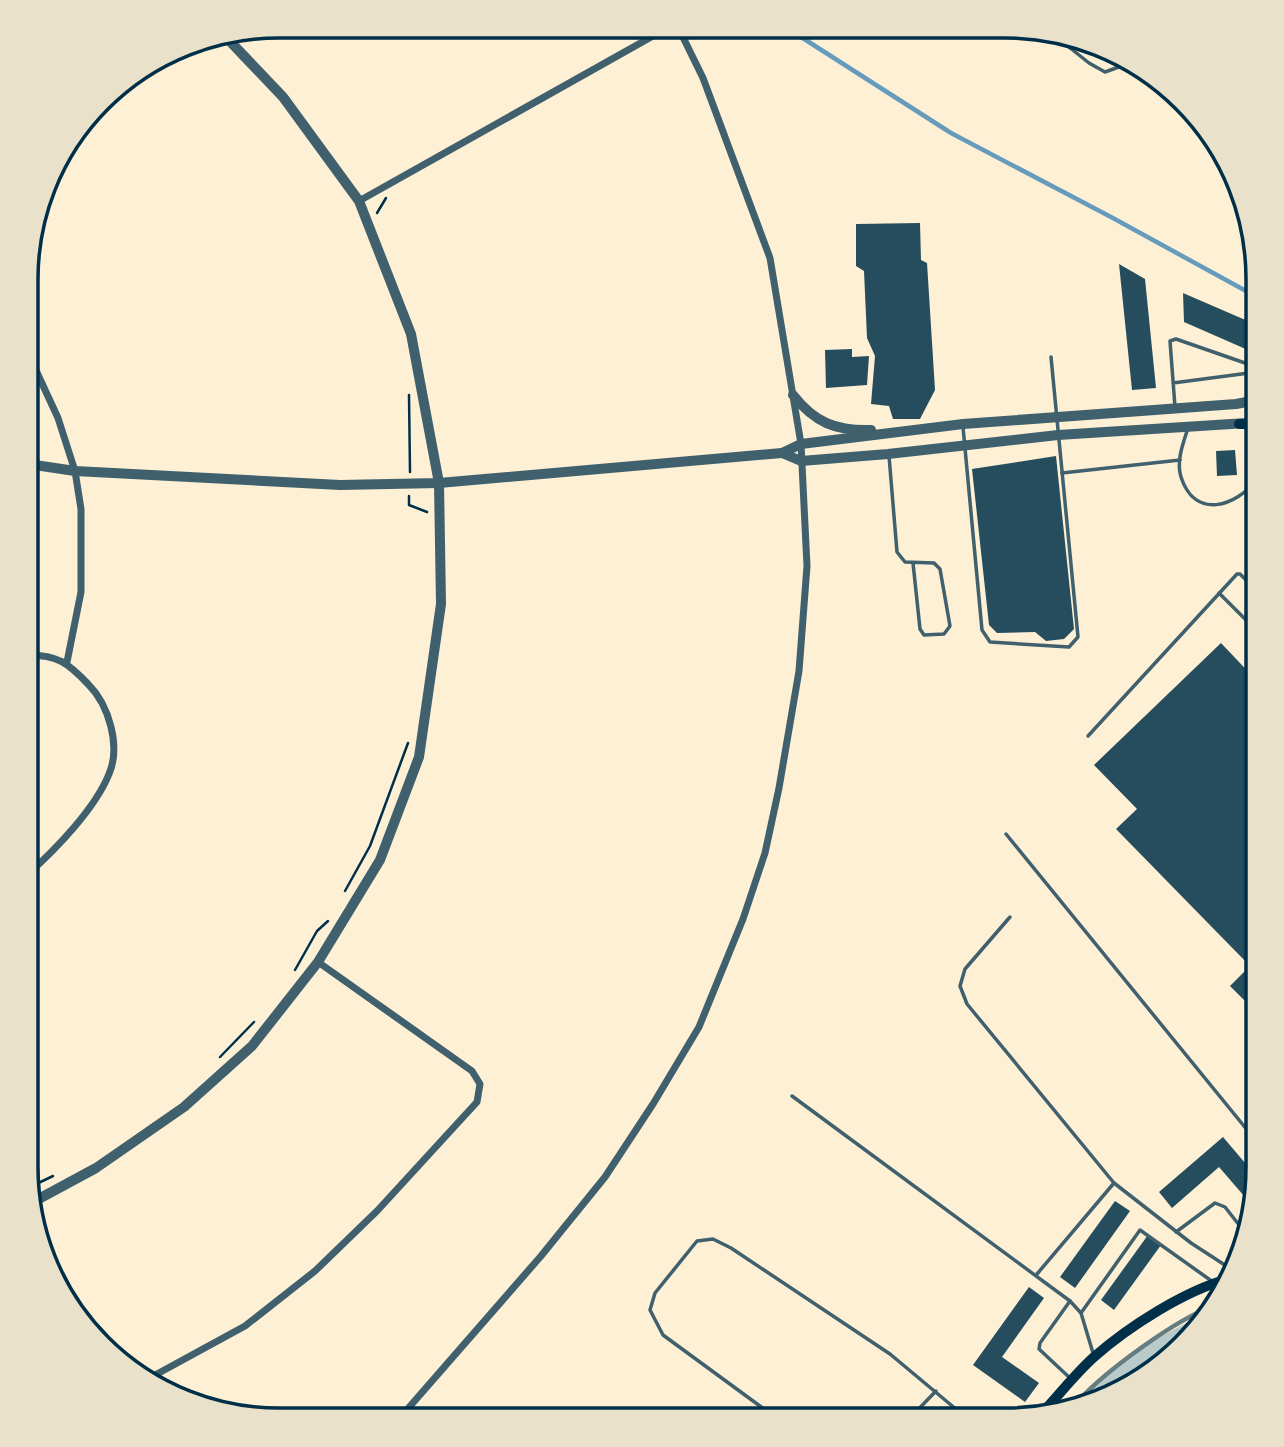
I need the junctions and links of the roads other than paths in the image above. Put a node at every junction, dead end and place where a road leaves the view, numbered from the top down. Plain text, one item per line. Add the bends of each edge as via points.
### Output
1 (649, 38) edge
2 (683, 38) edge
3 (233, 44) edge
4 (1070, 48) edge
5 (1118, 67) edge
6 (359, 201) junction
7 (1051, 356) dead end
8 (1245, 363) edge
9 (1245, 373) edge
10 (38, 376) edge
11 (1173, 383) junction
12 (793, 395) junction
13 (1245, 402) edge
14 (1175, 409) junction
15 (1057, 418) junction
16 (963, 424) junction
17 (1239, 424) joint
18 (1245, 424) edge
19 (1188, 426) junction
20 (899, 433) junction
21 (1058, 435) junction
22 (801, 444) junction
23 (964, 444) junction
24 (782, 453) junction
25 (888, 454) junction
26 (1180, 460) junction
27 (800, 461) junction
28 (38, 466) edge
29 (75, 471) junction
30 (1062, 473) junction
31 (439, 483) junction
32 (1245, 489) edge
33 (913, 563) junction
34 (1245, 579) edge
35 (1219, 593) junction
36 (1245, 619) edge
37 (38, 655) edge
38 (67, 663) junction
39 (1088, 736) dead end
40 (1006, 834) dead end
41 (39, 862) edge
42 (1010, 917) dead end
43 (318, 962) junction
44 (792, 1096) dead end
45 (1245, 1127) edge
46 (1114, 1183) junction
47 (41, 1198) edge
48 (1238, 1224) edge
49 (1177, 1232) junction
50 (1224, 1264) edge
51 (1037, 1274) junction
52 (1214, 1283) joint
53 (1070, 1301) junction
54 (1081, 1313) junction
55 (1094, 1358) junction
56 (156, 1374) edge
57 (1073, 1380) junction
58 (936, 1391) junction
59 (1050, 1404) edge
60 (408, 1408) edge
61 (763, 1408) edge
62 (920, 1408) edge
63 (955, 1408) edge

1 - 6 street
2 - 12 street via 771,258
3 - 6 street via 283,97
4 - 5 lane via 1105,72
6 - 31 street via 411,334
7 - 15 lane
8 - 11 lane via 1176,339 1170,341
9 - 11 lane
10 - 29 street
11 - 14 lane
12 - 20 street via 834,428
12 - 22 street
13 - 14 street
14 - 15 street
15 - 16 street
15 - 21 lane
16 - 20 street
16 - 23 lane
17 - 18 main road
17 - 19 street
19 - 21 street
19 - 26 lane
20 - 22 street
21 - 23 street
21 - 30 lane
22 - 24 street
22 - 27 street
23 - 25 street
23 - 30 lane via 982,630 990,642 1069,647 1078,637
24 - 27 street
24 - 31 street
25 - 27 street
25 - 33 lane via 897,552 905,562
26 - 30 lane
26 - 32 lane via 1181,476 1201,502 1216,507
27 - 60 street via 807,566 799,671 765,853 744,919 699,1027 605,1177
28 - 29 street
29 - 31 street via 340,485
29 - 38 street via 81,509 81,592
31 - 43 street via 441,604 419,757 380,860
33 - 33 lane via 934,563 940,569 950,626 944,634 924,635 920,629
34 - 35 lane via 1239,573
35 - 36 lane
35 - 39 lane
37 - 38 street
38 - 41 street via 95,690 107,713 114,743 110,773 92,805
40 - 45 lane
42 - 46 lane via 965,969 960,986 967,1003
43 - 47 street via 252,1046 184,1107 96,1168
43 - 56 street via 472,1071 480,1084 477,1102 377,1211 315,1270 245,1326
44 - 51 lane
46 - 49 lane
46 - 51 lane
48 - 49 lane via 1215,1203
49 - 50 lane
51 - 53 lane
52 - 54 lane via 1140,1230
52 - 55 main road via 1167,1305
53 - 54 lane
53 - 57 lane via 1039,1349
54 - 55 lane
55 - 57 main road
57 - 59 main road
58 - 61 lane via 890,1354 730,1248 713,1239 697,1241 655,1293 650,1310 663,1335
58 - 62 lane
58 - 63 lane

